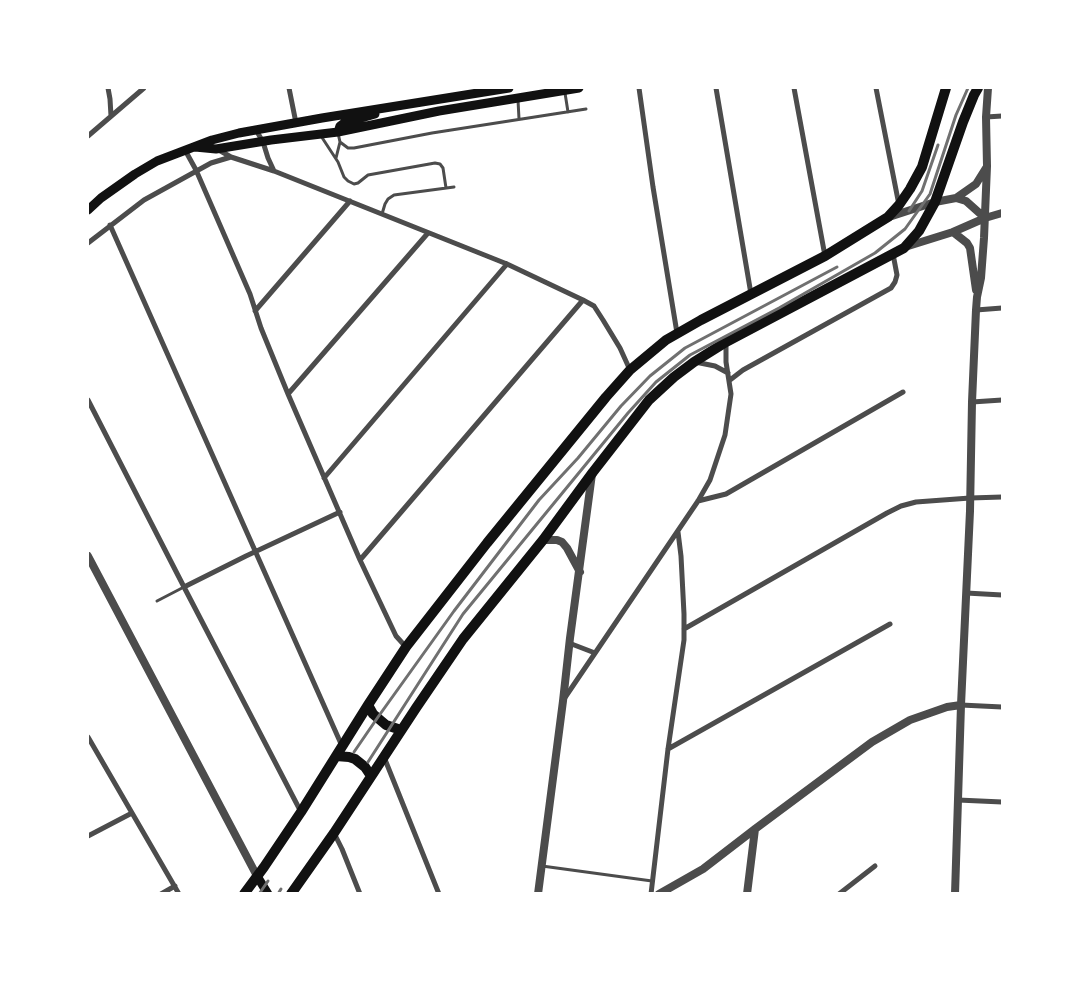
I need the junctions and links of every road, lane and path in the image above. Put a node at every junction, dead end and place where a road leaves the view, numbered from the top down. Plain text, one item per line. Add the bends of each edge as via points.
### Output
1 (108, 88) edge
2 (144, 88) edge
3 (289, 88) edge
4 (509, 88) edge
5 (580, 88) edge
6 (639, 88) edge
7 (716, 88) edge
8 (794, 88) edge
9 (876, 88) edge
10 (946, 88) edge
11 (978, 88) edge
12 (988, 88) edge
13 (564, 90) junction
14 (518, 98) junction
15 (404, 104) junction
16 (586, 109) dead end
17 (568, 112) junction
18 (111, 116) junction
19 (1002, 116) edge
20 (986, 117) junction
21 (518, 119) junction
22 (296, 122) junction
23 (256, 130) junction
24 (321, 135) junction
25 (88, 136) edge
26 (339, 137) junction
27 (263, 142) junction
28 (189, 148) junction
29 (216, 149) junction
30 (231, 157) junction
31 (335, 159) junction
32 (987, 166) junction
33 (196, 170) junction
34 (274, 171) junction
35 (454, 187) dead end
36 (446, 188) junction
37 (956, 198) junction
38 (350, 201) junction
39 (936, 202) junction
40 (899, 205) junction
41 (88, 210) edge
42 (382, 214) junction
43 (1002, 214) edge
44 (888, 217) junction
45 (985, 218) junction
46 (110, 226) junction
47 (954, 232) junction
48 (428, 233) junction
49 (88, 243) edge
50 (904, 248) junction
51 (893, 254) junction
52 (825, 256) junction
53 (507, 264) junction
54 (751, 294) junction
55 (977, 297) junction
56 (583, 300) junction
57 (1002, 308) edge
58 (976, 310) junction
59 (255, 311) junction
60 (677, 334) junction
61 (726, 342) junction
62 (694, 362) junction
63 (630, 370) junction
64 (728, 373) junction
65 (730, 380) junction
66 (903, 392) dead end
67 (288, 394) junction
68 (88, 400) edge
69 (1002, 400) edge
70 (972, 402) junction
71 (592, 472) junction
72 (324, 478) junction
73 (970, 498) junction
74 (1002, 498) edge
75 (698, 501) junction
76 (340, 512) junction
77 (678, 532) junction
78 (543, 540) junction
79 (255, 552) junction
80 (88, 556) edge
81 (360, 560) junction
82 (580, 572) junction
83 (184, 587) junction
84 (966, 593) junction
85 (1002, 594) edge
86 (157, 601) dead end
87 (890, 624) dead end
88 (684, 629) junction
89 (569, 643) junction
90 (406, 647) junction
91 (595, 653) junction
92 (563, 701) junction
93 (368, 705) junction
94 (961, 705) junction
95 (1002, 707) edge
96 (401, 730) junction
97 (88, 739) edge
98 (342, 746) junction
99 (668, 749) junction
100 (336, 756) junction
101 (384, 757) junction
102 (371, 776) junction
103 (958, 800) junction
104 (1002, 802) edge
105 (301, 812) junction
106 (132, 813) junction
107 (755, 829) junction
108 (334, 834) junction
109 (88, 836) edge
110 (542, 866) junction
111 (875, 866) dead end
112 (257, 876) junction
113 (653, 881) junction
114 (175, 886) junction
115 (161, 894) edge
116 (180, 894) edge
117 (244, 894) edge
118 (268, 894) edge
119 (291, 894) edge
120 (360, 894) edge
121 (440, 894) edge
122 (538, 894) edge
123 (651, 894) edge
124 (659, 894) edge
125 (747, 894) edge
126 (839, 894) edge
127 (954, 894) edge

1 - 18 street
2 - 18 street
3 - 22 street
4 - 15 main road
5 - 13 main road
6 - 60 street
7 - 54 street
8 - 52 street
9 - 40 street
10 - 40 main road via 922,168
11 - 39 main road
12 - 20 street
13 - 14 main road
13 - 17 lane
14 - 21 lane
14 - 26 main road via 439,111
15 - 22 main road
15 - 26 main road via 344,123 340,126
16 - 17 lane
17 - 21 lane
18 - 25 street
19 - 20 street
20 - 32 street
21 - 26 lane via 354,148 348,148
22 - 23 main road
23 - 27 street
23 - 28 main road
24 - 26 main road
24 - 27 main road
24 - 31 lane
26 - 31 lane
27 - 29 main road
27 - 34 street
28 - 29 main road
28 - 33 street
28 - 41 main road via 135,174
29 - 30 street
30 - 33 street
30 - 34 street
31 - 36 lane via 344,177 354,184 368,175 440,164
32 - 37 street via 976,184
32 - 45 street
33 - 46 street via 144,200
33 - 59 street
34 - 38 street
35 - 36 lane
36 - 42 lane via 394,195 388,199
37 - 39 street
37 - 45 street via 966,200
38 - 42 street
38 - 59 street
39 - 44 street
39 - 50 main road via 919,231
40 - 44 main road
42 - 48 street
43 - 45 street
44 - 52 main road
45 - 47 street
45 - 55 street
46 - 49 street
46 - 79 street
47 - 50 street
47 - 55 street via 970,248
48 - 53 street
48 - 67 street
50 - 51 main road
51 - 61 main road
51 - 65 street via 898,275 891,288
52 - 54 main road
53 - 56 street
53 - 72 street
54 - 60 main road
55 - 58 street
56 - 63 street via 594,306 604,320
56 - 81 street
57 - 58 street
58 - 70 street
59 - 67 street
60 - 63 main road
61 - 62 main road
61 - 64 street
62 - 64 street via 715,366
62 - 71 main road via 649,400
63 - 90 main road
64 - 65 street
65 - 75 street via 725,435 710,480
66 - 75 street via 726,494
67 - 72 street
68 - 83 street
69 - 70 street
70 - 73 street
71 - 78 main road
71 - 82 street
72 - 76 street
73 - 74 street
73 - 84 street
73 - 88 street via 901,506
75 - 77 street
76 - 79 street
76 - 81 street
77 - 88 street
77 - 91 street
78 - 82 street via 562,542
78 - 96 main road via 463,639
79 - 83 street
79 - 98 street
80 - 112 street
81 - 90 street via 396,636
82 - 89 street
83 - 86 lane
83 - 105 street
84 - 85 street
84 - 94 street
87 - 99 street
88 - 99 street
89 - 91 street
89 - 92 street
90 - 93 main road
91 - 92 street
92 - 110 street
93 - 96 main road via 386,725
93 - 98 main road
94 - 95 street
94 - 103 street
94 - 107 street via 910,720 872,742
96 - 101 main road
97 - 106 street
98 - 100 main road
99 - 113 street
100 - 102 main road via 356,759
100 - 105 main road
101 - 102 main road
101 - 121 street
102 - 108 main road
103 - 104 street
103 - 127 street
105 - 112 main road
106 - 109 street
106 - 114 street
107 - 124 street via 703,869
107 - 125 street
108 - 119 main road
108 - 120 street
110 - 113 lane
110 - 122 street
111 - 126 street
112 - 117 main road
112 - 118 main road
113 - 123 street
114 - 115 street
114 - 116 street

